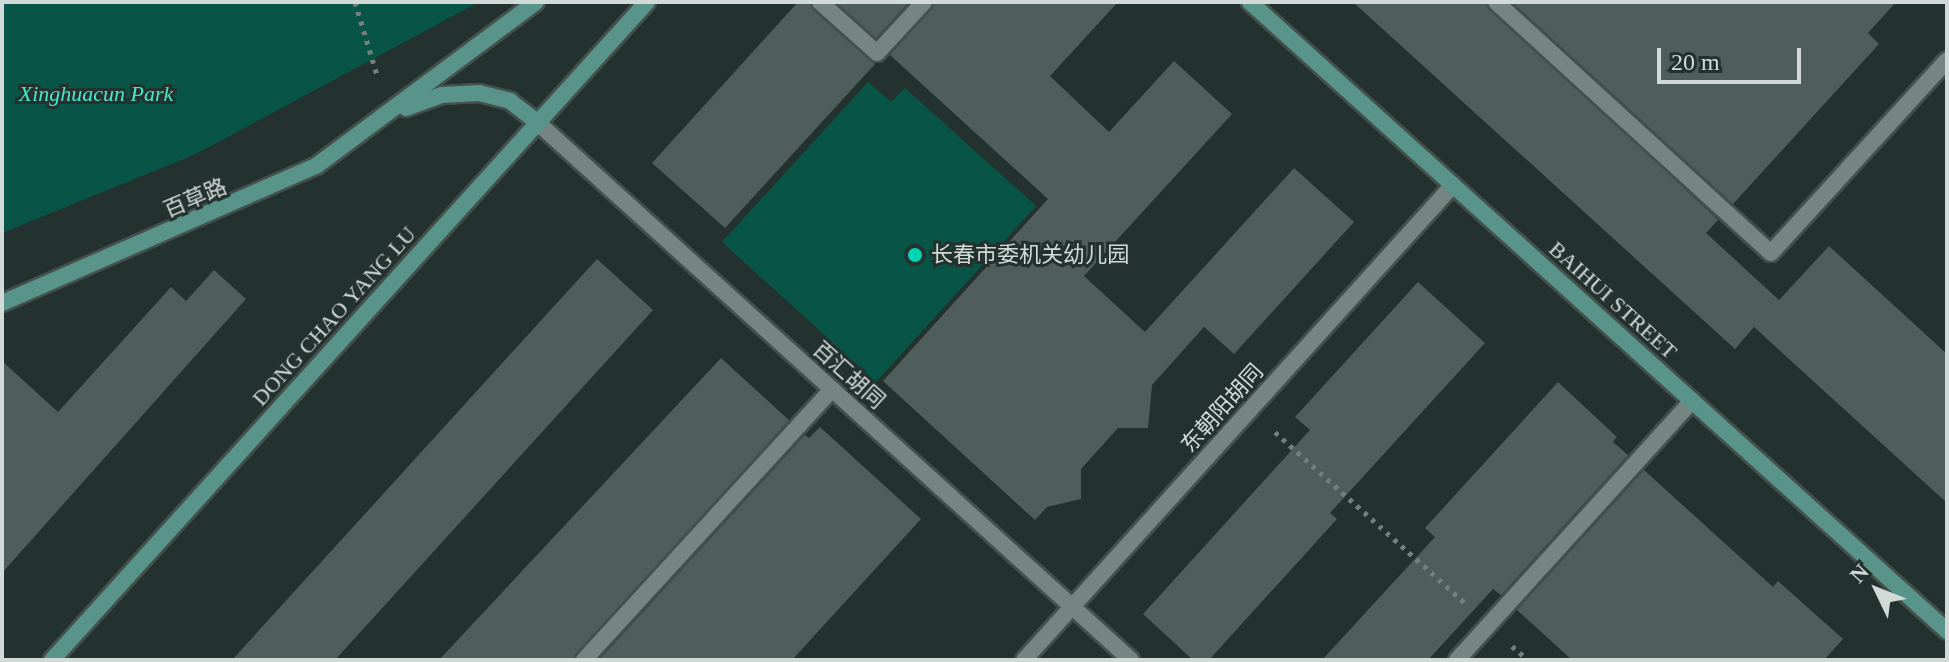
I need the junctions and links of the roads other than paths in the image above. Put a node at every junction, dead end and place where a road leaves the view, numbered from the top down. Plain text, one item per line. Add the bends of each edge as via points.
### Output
1 (536, 2) edge
2 (647, 2) edge
3 (820, 2) edge
4 (924, 2) edge
5 (1250, 2) edge
6 (1496, 2) edge
7 (1947, 60) edge
8 (393, 112) junction
9 (538, 123) junction
10 (1453, 185) junction
11 (2, 303) edge
12 (832, 389) junction
13 (1692, 401) junction
14 (1072, 607) junction
15 (1947, 631) edge
16 (52, 660) edge
17 (584, 660) edge
18 (1024, 660) edge
19 (1131, 660) edge
20 (1457, 660) edge

1 - 8 street
2 - 9 street, DONG CHAO YANG LU
3 - 4 street via 877,53
5 - 10 street, BAIHUI STREET
6 - 7 street via 1771,253
8 - 9 street via 442,95 479,93 510,101
8 - 11 street, 百草路 via 316,166 262,193
9 - 12 street, 百汇胡同
9 - 16 street, DONG CHAO YANG LU
10 - 13 street, BAIHUI STREET
10 - 14 street, 东朝阳胡同
12 - 14 street, 百汇胡同
12 - 17 street
13 - 15 street, BAIHUI STREET
13 - 20 street
14 - 18 street, 东朝阳胡同
14 - 19 street, 百汇胡同

